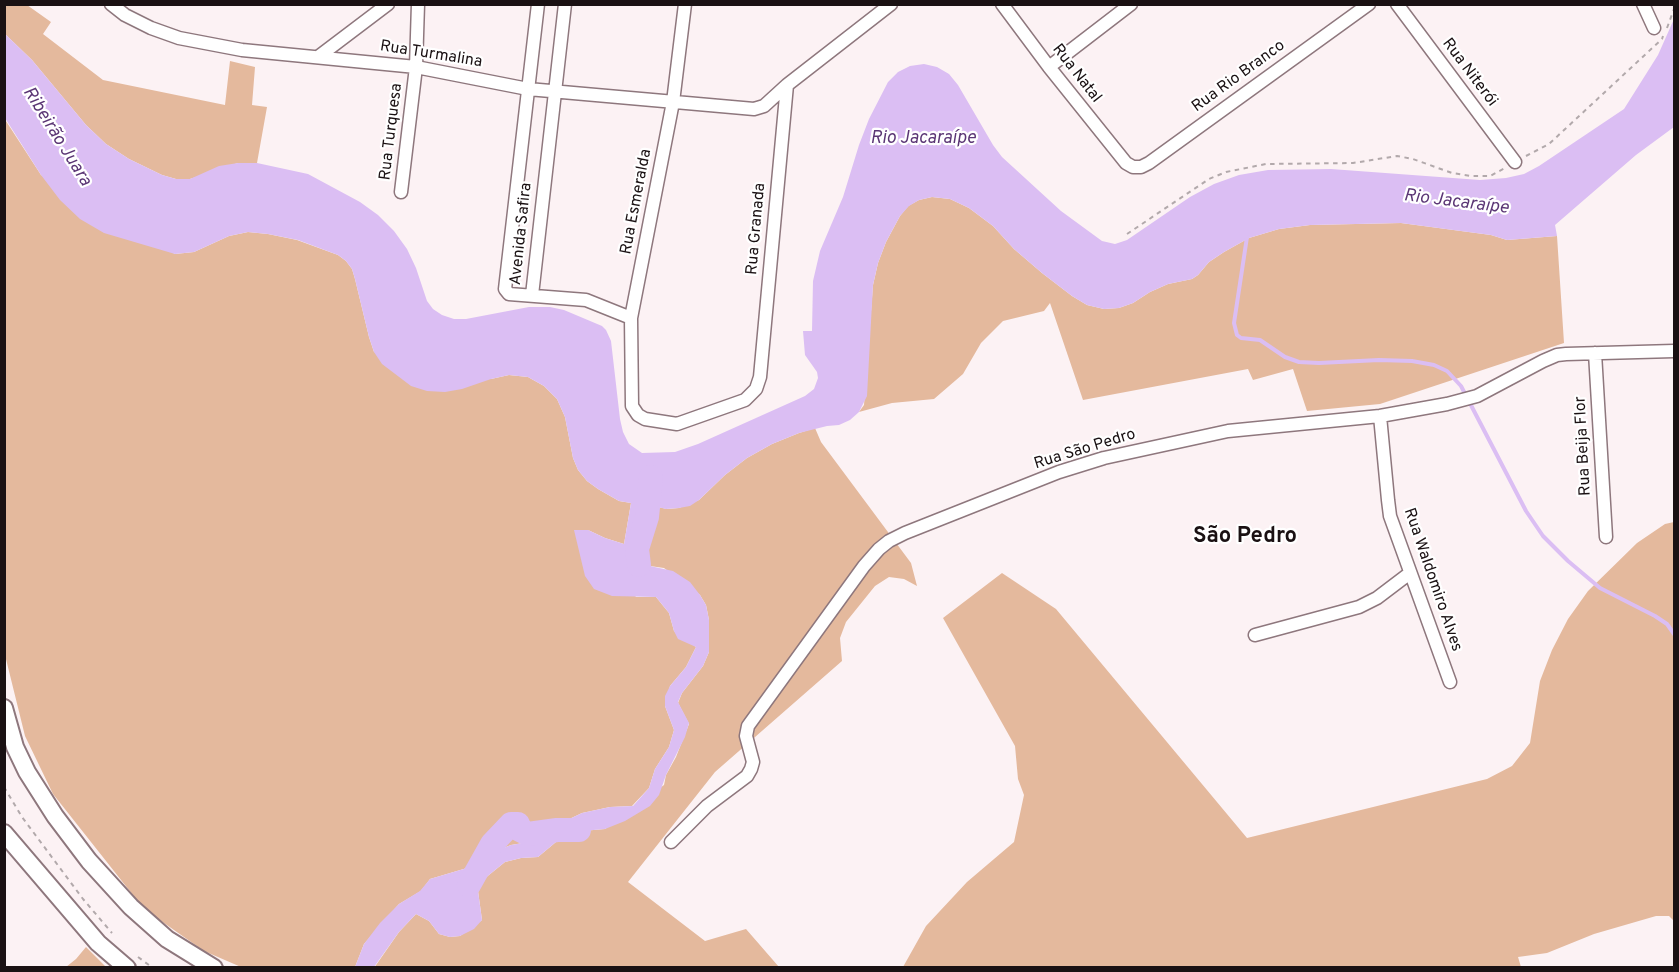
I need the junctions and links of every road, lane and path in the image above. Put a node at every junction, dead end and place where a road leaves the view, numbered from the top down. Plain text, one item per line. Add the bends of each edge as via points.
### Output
1 (111, 4) edge
2 (388, 4) edge
3 (418, 4) edge
4 (538, 4) edge
5 (565, 4) edge
6 (685, 4) edge
7 (891, 4) edge
8 (1002, 4) edge
9 (1131, 4) edge
10 (1369, 4) edge
11 (1397, 4) edge
12 (1643, 4) edge
13 (1674, 9) edge
14 (1654, 28) dead end
15 (318, 57) junction
16 (416, 67) junction
17 (1049, 67) junction
18 (787, 85) junction
19 (528, 89) junction
20 (555, 91) junction
21 (673, 102) junction
22 (1515, 162) junction
23 (1126, 163) joint
24 (401, 192) dead end
25 (1127, 234) dead end
26 (532, 295) junction
27 (631, 318) junction
28 (1674, 351) edge
29 (1595, 353) junction
30 (632, 405) joint
31 (1380, 416) junction
32 (1606, 537) dead end
33 (1410, 573) junction
34 (1255, 635) dead end
35 (1450, 682) dead end
36 (4, 708) edge
37 (4, 787) edge
38 (4, 833) edge
39 (671, 842) dead end
40 (113, 936) dead end
41 (132, 962) edge
42 (153, 968) edge
43 (214, 968) edge

1 - 15 street, Rua Turmalina via 125,15 178,38 242,50
2 - 15 street
3 - 16 street, Rua Turquesa
4 - 19 street, Avenida Safira
5 - 20 street, Avenida Safira
6 - 21 street, Rua Esmeralda
7 - 18 street
8 - 17 street, Rua Natal
9 - 17 street
10 - 23 street, Rua Rio Branco via 1149,163 1133,167
11 - 22 street, Rua Niterói
12 - 14 street
13 - 22 path via 1662,39 1549,144
15 - 16 street, Rua Turmalina
16 - 19 street, Rua Turmalina
16 - 24 street, Rua Turquesa
17 - 23 street, Rua Natal
18 - 21 street, Rua Turmalina via 754,110
18 - 30 street, Rua Granada via 756,389 745,400 677,424 645,419
19 - 20 street, Rua Turmalina
19 - 26 street, Avenida Safira via 505,289 509,294
20 - 21 street, Rua Turmalina
20 - 26 street, Avenida Safira
21 - 27 street, Rua Esmeralda
22 - 25 path via 1490,176 1452,173 1397,156 1353,163 1266,164 1209,179
26 - 27 street via 586,300
27 - 30 street, Rua Esmeralda
28 - 29 street, Rua São Pedro
29 - 31 street, Rua São Pedro via 1557,355 1464,401
29 - 32 street, Rua Beija Flor
31 - 33 street, Rua Waldomiro Alves via 1388,500
31 - 39 street, Rua São Pedro via 1228,431 1104,458 1059,472 889,541 864,566 748,726 746,736 753,762 747,776 707,806
33 - 34 street via 1359,607
33 - 35 street, Rua Waldomiro Alves
36 - 43 main road via 27,772 88,861 131,908 167,939
37 - 40 path via 22,818
38 - 41 main road via 98,943
41 - 42 path

